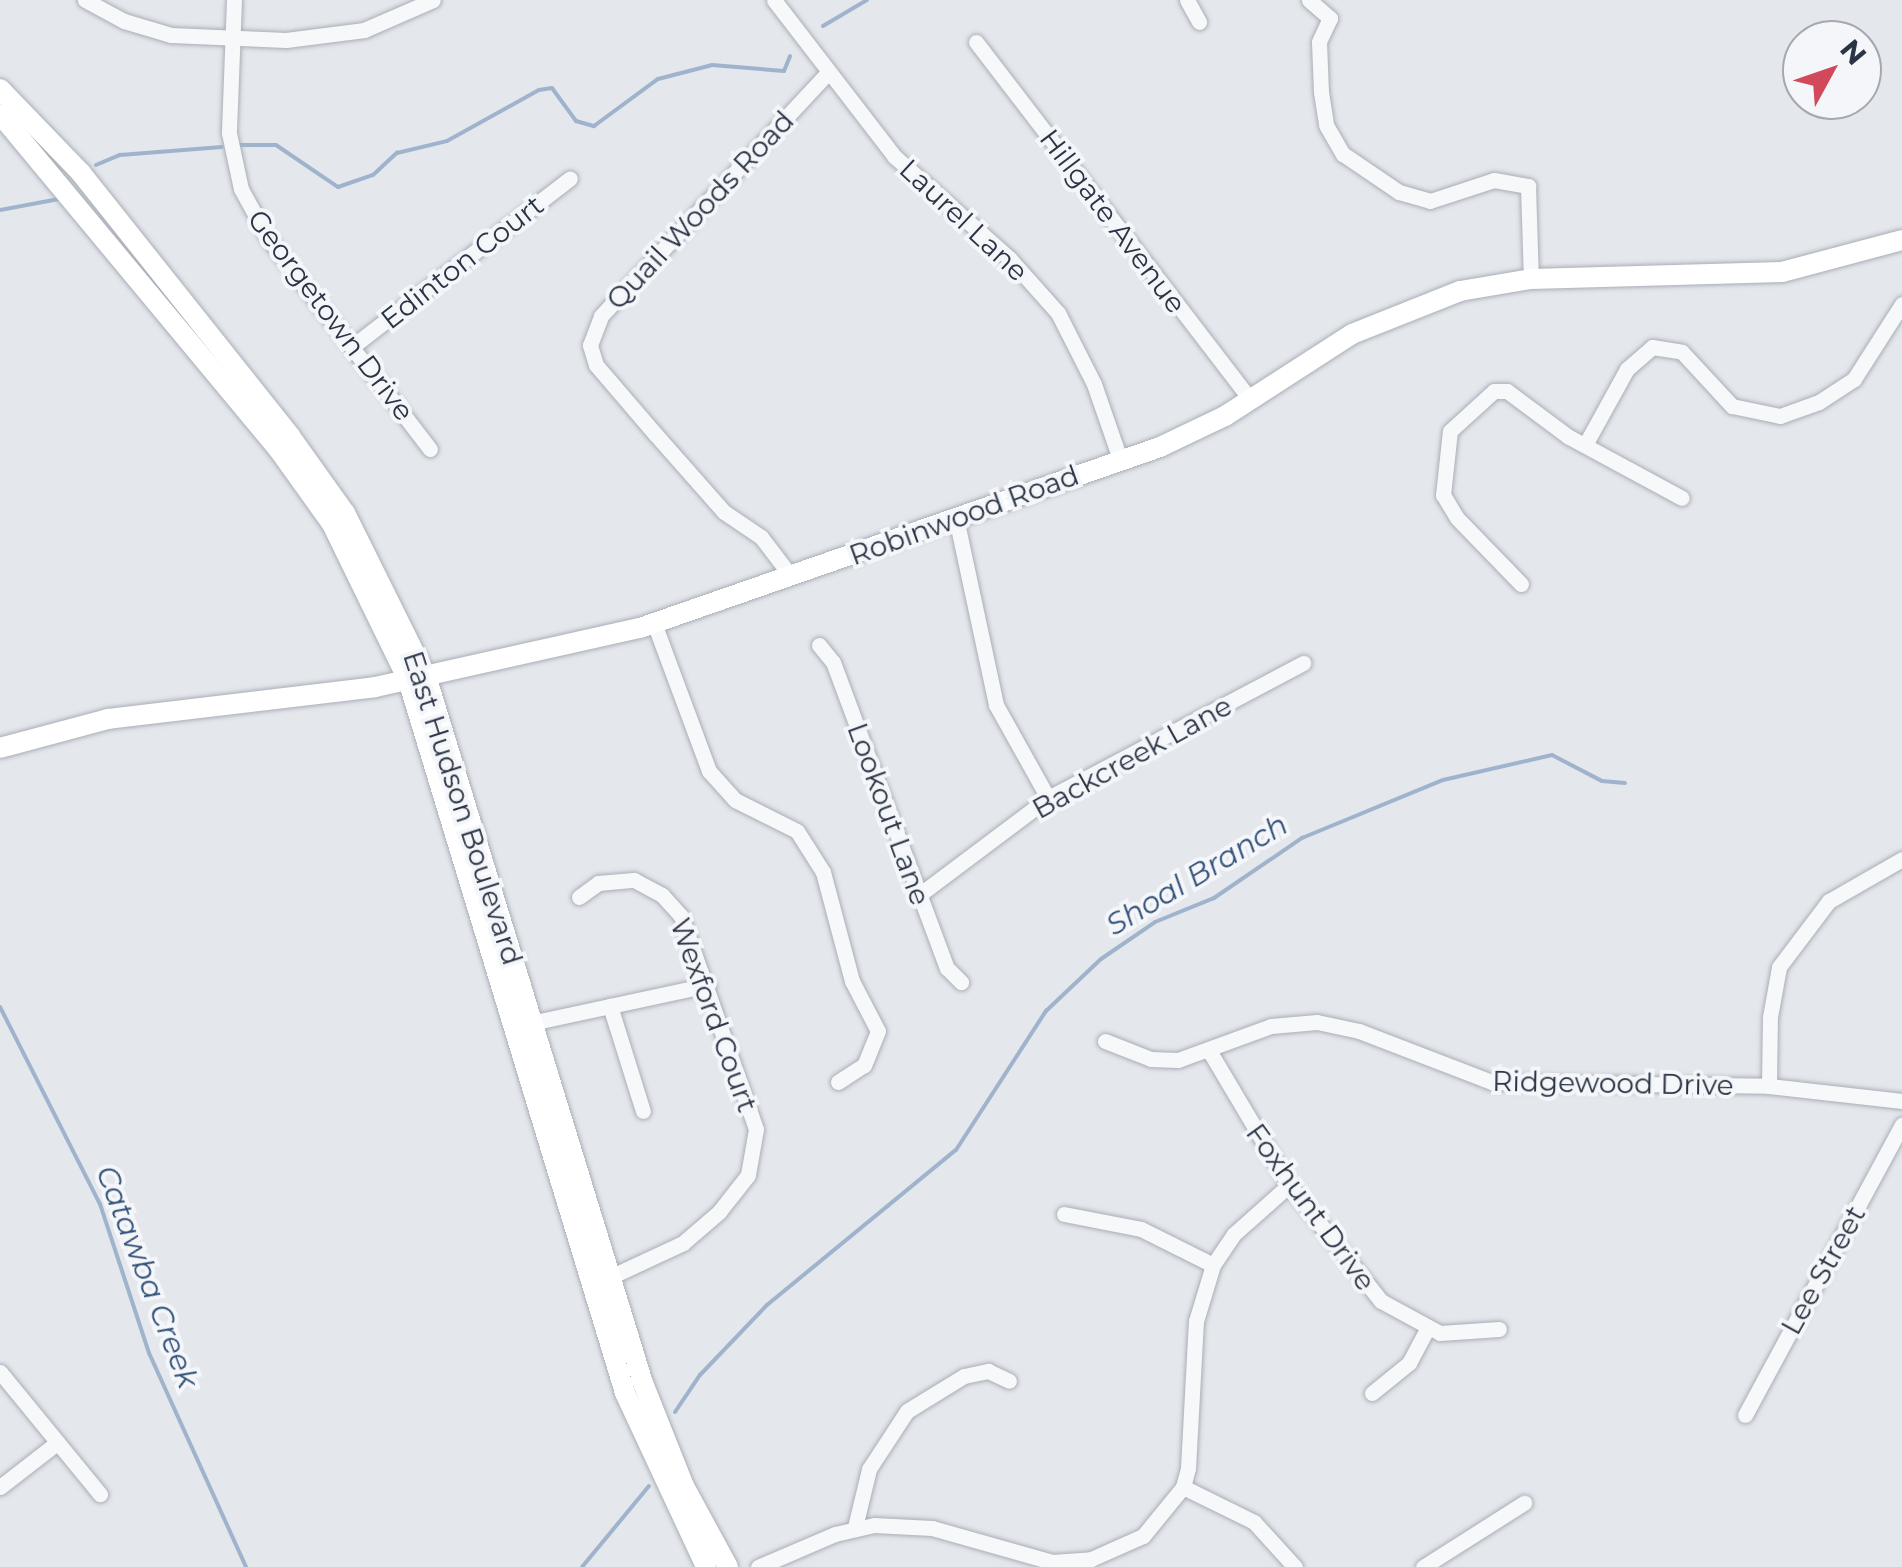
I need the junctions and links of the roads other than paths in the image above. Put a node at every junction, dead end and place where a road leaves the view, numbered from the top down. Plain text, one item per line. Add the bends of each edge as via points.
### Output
1 (85, 0) edge
2 (234, 0) edge
3 (432, 0) edge
4 (774, 0) edge
5 (1187, 0) edge
6 (1308, 0) edge
7 (1199, 22) dead end
8 (232, 38) junction
9 (976, 42) dead end
10 (827, 74) junction
11 (0, 89) edge
12 (0, 114) edge
13 (570, 178) dead end
14 (1902, 240) edge
15 (1532, 279) junction
16 (1902, 304) edge
17 (353, 346) junction
18 (1251, 400) junction
19 (1585, 445) junction
20 (430, 449) dead end
21 (1120, 459) junction
22 (1682, 498) dead end
23 (956, 518) junction
24 (790, 576) junction
25 (1521, 584) dead end
26 (654, 623) junction
27 (820, 645) dead end
28 (1303, 663) dead end
29 (417, 678) junction
30 (0, 748) edge
31 (1048, 798) junction
32 (1902, 859) edge
33 (919, 895) junction
34 (579, 897) dead end
35 (961, 982) dead end
36 (708, 985) junction
37 (610, 1006) junction
38 (524, 1025) junction
39 (1105, 1041) dead end
40 (1210, 1052) junction
41 (838, 1082) dead end
42 (1770, 1086) junction
43 (1902, 1101) edge
44 (643, 1111) dead end
45 (1902, 1125) edge
46 (1289, 1185) junction
47 (1064, 1214) dead end
48 (1213, 1265) junction
49 (600, 1278) junction
50 (1427, 1329) junction
51 (1499, 1329) dead end
52 (0, 1372) edge
53 (1009, 1381) dead end
54 (1372, 1393) dead end
55 (1745, 1415) dead end
56 (58, 1442) junction
57 (0, 1487) edge
58 (1182, 1487) junction
59 (100, 1494) dead end
60 (1524, 1503) dead end
61 (855, 1527) junction
62 (1022, 1561) edge
63 (706, 1567) edge
64 (728, 1567) edge
65 (758, 1567) edge
66 (1295, 1567) edge
67 (1423, 1567) edge

1 - 8 street via 136,26
2 - 8 street, Georgetown Drive
3 - 8 street via 347,34
4 - 10 street, Laurel Lane
5 - 7 street
6 - 15 street via 1330,18 1320,42 1321,92 1326,125 1343,154 1414,198 1447,199 1494,180 1528,186
8 - 17 street, Georgetown Drive via 229,133 241,189 268,238
9 - 18 street, Hillgate Avenue
10 - 21 street, Laurel Lane via 894,156 1010,258 1058,313 1094,384
10 - 24 street, Quail Woods Road via 601,316 590,345 596,365 656,436 724,512 762,537
11 - 29 main road, East Hudson Boulevard via 82,174 345,513
12 - 29 main road, East Hudson Boulevard via 279,450 332,524
13 - 17 street, Edinton Court
14 - 15 main road, Robinwood Road via 1782,272
15 - 18 main road, Robinwood Road via 1447,295 1376,322
16 - 19 street via 1854,379 1780,416 1732,406 1682,352 1652,347 1627,369
17 - 20 street, Georgetown Drive
18 - 21 main road, Robinwood Road via 1193,433
19 - 22 street
19 - 25 street via 1507,390 1483,397 1450,431 1443,457 1446,504
21 - 23 main road, Robinwood Road
23 - 24 main road, Robinwood Road
23 - 31 street via 996,705
24 - 26 main road, Robinwood Road
26 - 29 main road, Robinwood Road via 572,648
26 - 41 street via 716,781 735,800 797,831 823,872 852,981 878,1031 864,1065
27 - 33 street, Lookout Lane via 833,662
28 - 31 street, Backcreek Lane
29 - 30 main road, Robinwood Road via 108,720
29 - 38 main road, East Hudson Boulevard
31 - 33 street, Backcreek Lane
32 - 42 street via 1829,901 1779,967 1770,1017
33 - 35 street, Lookout Lane via 948,968
34 - 36 street, Wexford Court via 616,878 662,894 686,924
36 - 37 street
36 - 49 street, Wexford Court via 750,1107 756,1153 734,1194 702,1228 663,1255
37 - 38 street
37 - 44 street
38 - 49 main road, East Hudson Boulevard
39 - 40 street, Ridgewood Drive via 1164,1060
40 - 42 street, Ridgewood Drive via 1271,1026 1317,1022 1359,1030 1492,1082
40 - 46 street, Foxhunt Drive
42 - 43 street, Ridgewood Drive
45 - 55 street, Lee Street
46 - 48 street via 1234,1234
46 - 50 street, Foxhunt Drive via 1372,1292
47 - 48 street via 1141,1229
48 - 58 street via 1196,1320
49 - 63 main road, East Hudson Boulevard via 649,1454
49 - 64 main road, East Hudson Boulevard via 655,1416
50 - 51 street
50 - 54 street via 1409,1363
52 - 56 street
53 - 61 street via 988,1372 964,1376 907,1411 869,1469
56 - 57 street
56 - 59 street
58 - 62 street via 1152,1528 1113,1552 1068,1562
58 - 66 street via 1254,1522
60 - 67 street
61 - 62 street via 932,1528
61 - 65 street

